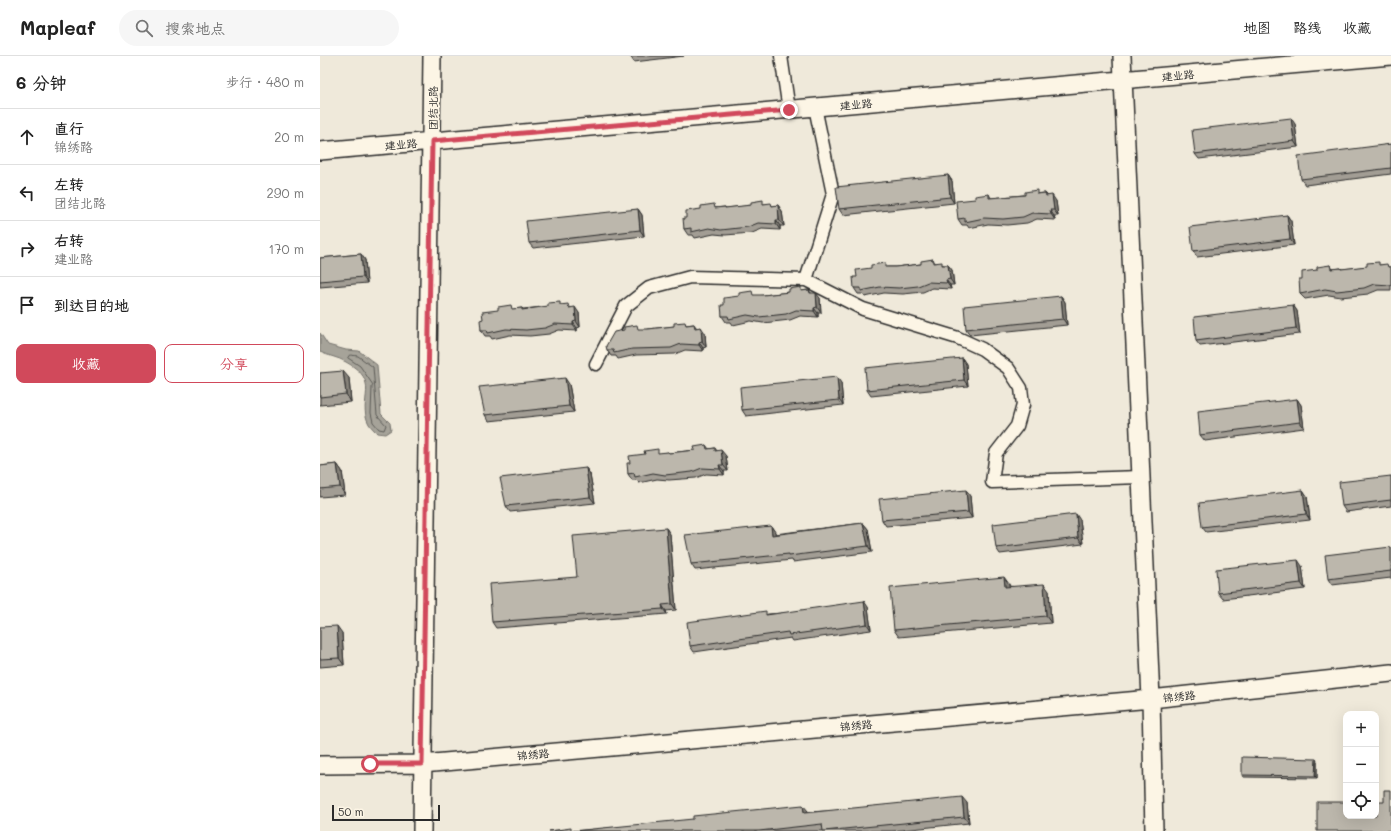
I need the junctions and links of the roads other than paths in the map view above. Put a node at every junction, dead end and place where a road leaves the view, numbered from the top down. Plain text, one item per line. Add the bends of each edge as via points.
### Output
1 (432, 56) edge
2 (781, 56) edge
3 (1122, 56) edge
4 (1391, 56) edge
5 (1317, 59) edge
6 (1123, 80) junction
7 (815, 107) junction
8 (789, 110) junction
9 (432, 141) junction
10 (320, 151) edge
11 (806, 280) junction
12 (596, 364) dead end
13 (1141, 477) junction
14 (1391, 673) edge
15 (1151, 699) junction
16 (422, 764) junction
17 (320, 765) edge
18 (422, 831) edge
19 (1154, 831) edge

1 - 9 street, 团结北路
2 - 8 street
3 - 6 street
4 - 5 street, 建业路
5 - 6 street, 建业路
6 - 7 street, 建业路
6 - 13 street
7 - 8 street, 建业路
7 - 11 street via 833,194
8 - 9 street, 建业路
9 - 10 street, 建业路
9 - 16 street, 团结北路
11 - 12 street via 690,277 650,288 626,306
11 - 13 street via 863,309 958,338 982,349 1008,368 1021,388 1023,405 1018,426 996,453 992,482
13 - 15 street
14 - 15 street, 锦绣路
15 - 16 street, 锦绣路
15 - 19 street
16 - 17 street, 锦绣路
16 - 18 street, 团结北路

